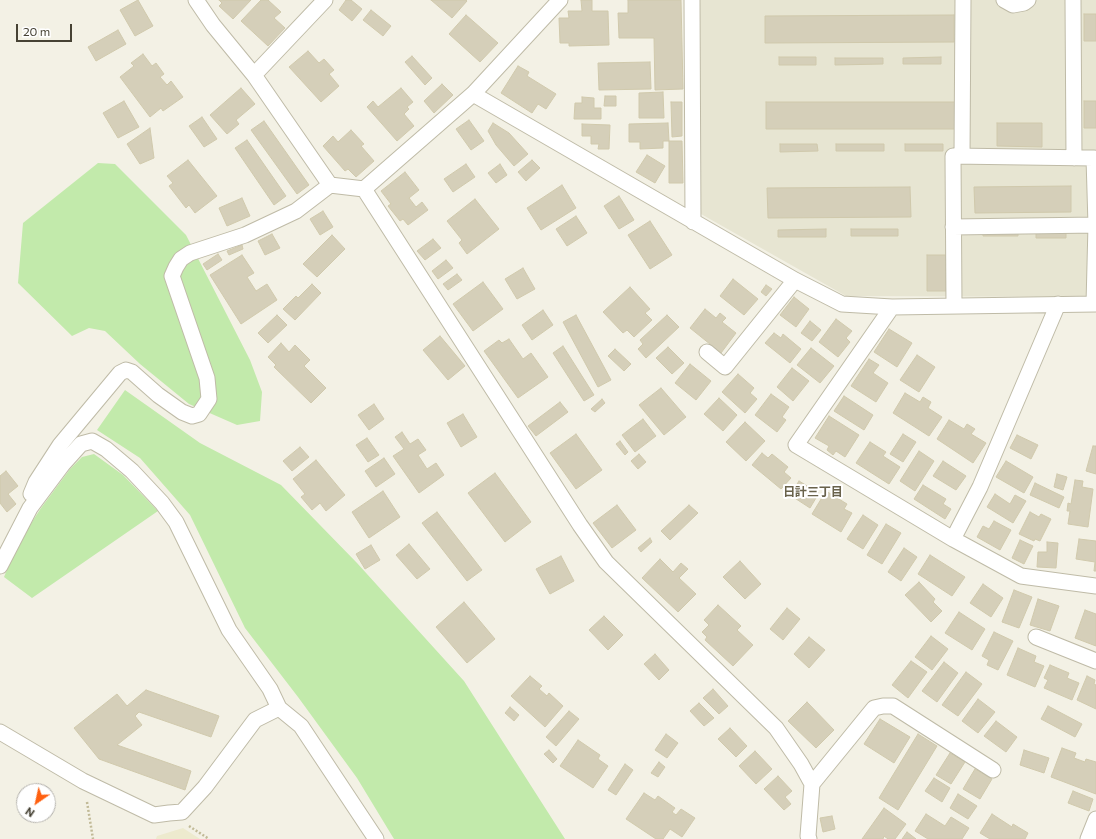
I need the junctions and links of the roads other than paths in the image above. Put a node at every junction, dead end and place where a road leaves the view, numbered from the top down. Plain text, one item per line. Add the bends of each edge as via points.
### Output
1 (196, 0) edge
2 (325, 0) edge
3 (560, 0) edge
4 (692, 0) edge
5 (963, 0) edge
6 (1004, 0) edge
7 (1028, 0) edge
8 (1073, 0) edge
9 (254, 75) junction
10 (473, 94) junction
11 (962, 156) junction
12 (1074, 158) junction
13 (330, 185) junction
14 (364, 189) junction
15 (693, 222) junction
16 (1096, 225) edge
17 (953, 227) junction
18 (795, 280) junction
19 (1058, 304) junction
20 (1095, 304) edge
21 (954, 305) junction
22 (892, 307) junction
23 (707, 352) dead end
24 (30, 508) junction
25 (953, 539) junction
26 (0, 566) edge
27 (1096, 586) edge
28 (1036, 637) dead end
29 (1096, 661) edge
30 (280, 708) junction
31 (0, 732) edge
32 (993, 770) dead end
33 (812, 784) junction
34 (1096, 819) edge
35 (376, 839) edge
36 (809, 839) edge
37 (1088, 839) edge

1 - 9 street
2 - 9 street
3 - 10 street
4 - 15 street
5 - 11 street
6 - 7 street via 1013,5
8 - 12 street
9 - 13 street
10 - 14 street
10 - 15 street
11 - 12 street
11 - 17 street via 953,156
12 - 16 street via 1094,158
13 - 14 street
13 - 24 street via 296,211 245,235 190,253 181,259 176,267 172,276 207,378 209,399 200,414 192,416 182,412 132,372 126,370 120,373 60,445 36,482 28,504
14 - 33 street via 606,562 776,728
15 - 18 street
16 - 17 street
16 - 20 street
17 - 21 street
18 - 22 street via 842,304
18 - 23 street via 725,367
19 - 20 street
19 - 21 street
19 - 25 street via 980,487
21 - 22 street
22 - 25 street via 796,445
24 - 26 street
24 - 30 street via 62,464 81,444 92,441 106,449 132,471 176,522 229,630 270,689
25 - 27 street via 1021,576
28 - 29 street
30 - 31 street via 255,720 206,787 182,812 154,814 83,781
30 - 35 street via 301,726
32 - 33 street via 893,706 883,706 874,708
33 - 36 street
34 - 37 street

